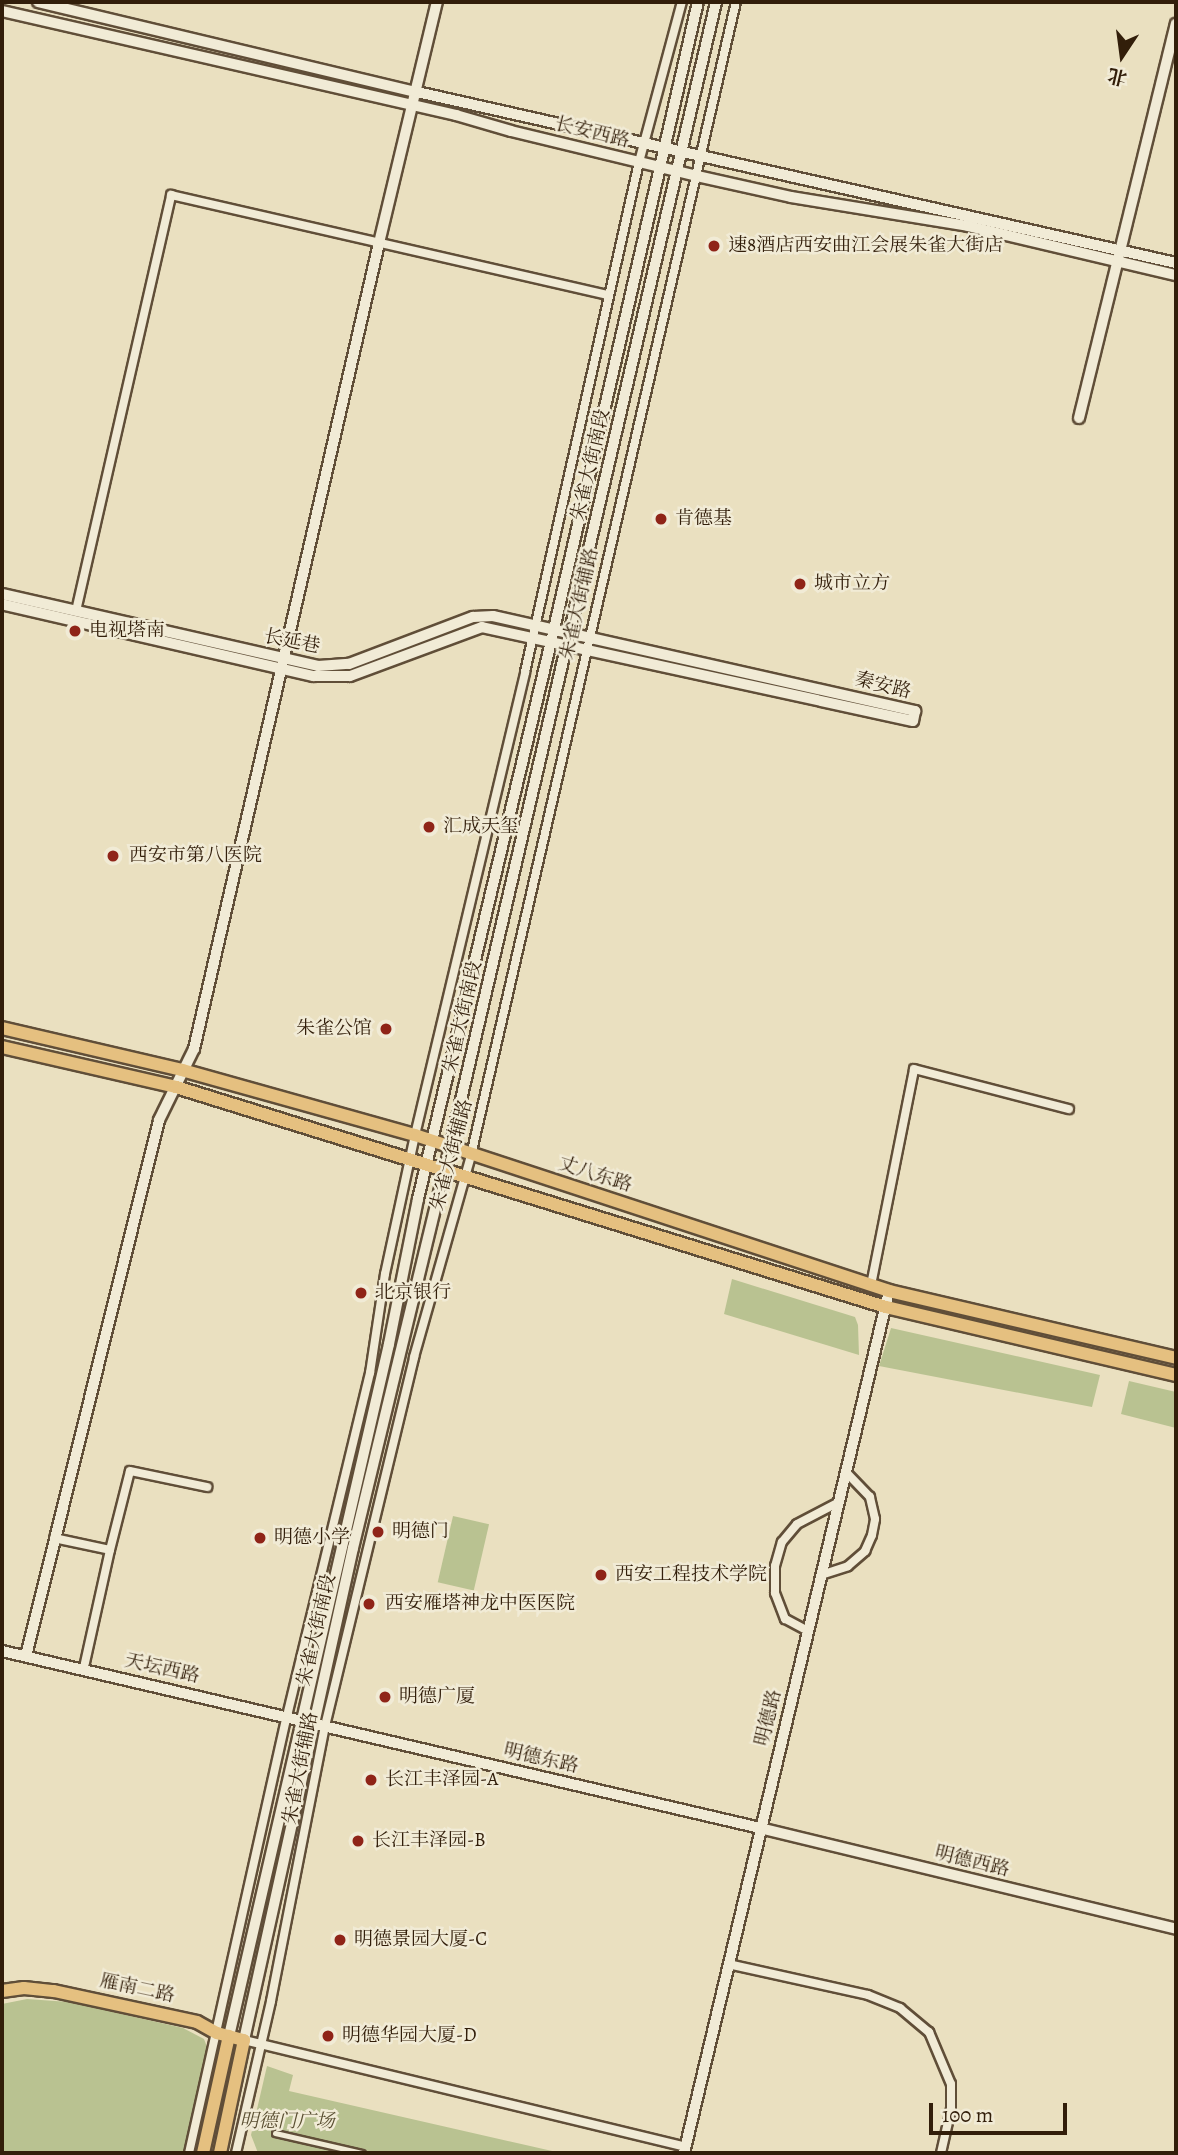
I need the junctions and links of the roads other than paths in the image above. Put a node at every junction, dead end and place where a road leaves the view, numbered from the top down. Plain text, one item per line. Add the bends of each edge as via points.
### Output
1 (38, 2) edge
2 (437, 2) edge
3 (682, 2) edge
4 (698, 2) edge
5 (716, 2) edge
6 (736, 2) edge
7 (2, 11) edge
8 (1176, 24) edge
9 (417, 92) junction
10 (412, 105) junction
11 (646, 143) junction
12 (663, 146) junction
13 (682, 150) junction
14 (702, 154) junction
15 (639, 162) junction
16 (662, 166) junction
17 (676, 170) junction
18 (697, 176) junction
19 (379, 243) junction
20 (1121, 250) junction
21 (1119, 262) junction
22 (1176, 262) edge
23 (1176, 275) edge
24 (609, 295) junction
25 (1079, 418) dead end
26 (2, 594) edge
27 (2, 604) edge
28 (75, 611) junction
29 (536, 625) junction
30 (553, 635) junction
31 (534, 636) junction
32 (588, 636) junction
33 (570, 638) junction
34 (585, 648) junction
35 (282, 665) junction
36 (2, 1028) edge
37 (2, 1047) edge
38 (182, 1070) junction
39 (176, 1087) junction
40 (1069, 1109) dead end
41 (415, 1135) junction
42 (432, 1141) junction
43 (450, 1147) junction
44 (471, 1155) junction
45 (410, 1161) junction
46 (426, 1165) junction
47 (443, 1170) junction
48 (465, 1176) junction
49 (871, 1285) junction
50 (890, 1291) junction
51 (886, 1307) junction
52 (1176, 1358) edge
53 (1176, 1375) edge
54 (846, 1472) junction
55 (207, 1487) dead end
56 (839, 1502) junction
57 (54, 1538) junction
58 (110, 1550) junction
59 (821, 1575) junction
60 (808, 1631) junction
61 (2, 1651) edge
62 (26, 1656) junction
63 (85, 1663) dead end
64 (287, 1716) junction
65 (301, 1720) junction
66 (319, 1724) junction
67 (760, 1828) junction
68 (1176, 1929) edge
69 (728, 1964) junction
70 (2, 1992) edge
71 (223, 2034) junction
72 (244, 2040) junction
73 (261, 2043) junction
74 (275, 2133) dead end
75 (685, 2150) edge
76 (189, 2153) edge
77 (202, 2153) edge
78 (220, 2153) edge
79 (236, 2153) edge
80 (362, 2153) edge
81 (941, 2153) edge

1 - 9 main road, 长安西路
2 - 9 street
3 - 11 street, 朱雀大街辅路
4 - 12 main road, 朱雀大街南段
5 - 13 main road, 朱雀大街南段
6 - 14 street, 朱雀大街辅路
7 - 10 main road, 长安西路
8 - 20 street
9 - 10 street
9 - 11 main road, 长安西路
10 - 15 main road, 长安西路
10 - 19 street
11 - 12 main road, 长安西路
11 - 15 street, 朱雀大街辅路
12 - 13 main road, 长安西路
12 - 16 main road, 朱雀大街南段
13 - 14 main road, 长安西路
13 - 17 main road, 朱雀大街南段
14 - 18 street, 朱雀大街辅路
14 - 20 main road, 长安西路
15 - 16 main road, 长安西路
15 - 24 street, 朱雀大街辅路
16 - 17 main road, 长安西路
16 - 30 main road, 朱雀大街南段
17 - 18 main road, 长安西路
17 - 33 main road, 朱雀大街南段
18 - 21 main road, 长安西路 via 791,197 968,226
18 - 32 street, 朱雀大街辅路
19 - 24 street
19 - 28 street via 172,195
19 - 35 street
20 - 21 street
20 - 22 main road, 长安西路
21 - 23 main road, 长安西路
21 - 25 street
24 - 29 street, 朱雀大街辅路
26 - 28 street, 长延巷
27 - 35 street, 长延巷
28 - 35 street, 长延巷
29 - 30 street, 长延巷
29 - 31 street, 朱雀大街辅路
29 - 35 street, 长延巷 via 493,616 473,617 349,664
30 - 31 street, 长延巷
30 - 33 street, 长延巷
30 - 42 main road, 朱雀大街南段
31 - 35 street, 长延巷 via 482,627 351,676 313,676
31 - 41 street, 朱雀大街辅路
32 - 33 street, 秦安路
32 - 34 street, 朱雀大街辅路
32 - 34 street, 秦安路 via 915,711 913,721
33 - 34 street, 秦安路
33 - 43 main road, 朱雀大街南段
34 - 44 street, 朱雀大街辅路
35 - 38 street via 194,1049
36 - 38 main road, 丈八东路
37 - 39 main road, 丈八东路
38 - 39 street
38 - 41 main road, 丈八东路
39 - 45 main road, 丈八东路
39 - 57 street via 159,1120
40 - 49 street via 914,1069
41 - 42 main road, 丈八东路
41 - 45 street, 朱雀大街辅路
42 - 43 main road, 丈八东路
42 - 46 main road, 朱雀大街南段
43 - 44 main road, 丈八东路
43 - 47 main road, 朱雀大街南段
44 - 48 street, 朱雀大街辅路
44 - 49 main road, 丈八东路
45 - 46 main road, 丈八东路
45 - 64 street, 朱雀大街辅路 via 385,1274 370,1373
46 - 47 main road, 丈八东路
46 - 65 main road, 朱雀大街南段
47 - 48 main road, 丈八东路
47 - 66 main road, 朱雀大街南段
48 - 51 main road, 丈八东路
48 - 66 street, 朱雀大街辅路
49 - 50 main road, 丈八东路
50 - 51 street, 明德路
50 - 52 main road, 丈八东路
51 - 53 main road, 丈八东路
51 - 54 street, 明德路
54 - 56 street, 明德路
54 - 59 street via 870,1497 875,1519 872,1535 865,1551 848,1566
55 - 58 street via 130,1471
56 - 59 street, 明德路
56 - 60 street via 797,1524 782,1542 775,1566 775,1593 785,1619
57 - 58 street
57 - 62 street
58 - 63 street
59 - 60 street, 明德路
60 - 67 street, 明德路
61 - 62 street, 天坛西路
62 - 64 street, 天坛西路
64 - 65 street, 天坛西路
64 - 71 street, 朱雀大街辅路
65 - 66 street, 天坛西路
65 - 71 main road, 朱雀大街南段
66 - 67 street, 明德东路
66 - 72 main road, 朱雀大街南段
66 - 73 street, 朱雀大街辅路
67 - 68 street, 明德西路
67 - 69 street, 明德路
69 - 75 street, 明德路
69 - 81 street via 868,1995 900,2008 929,2032 951,2084 951,2109
70 - 71 main road, 雁南二路 via 24,1988 54,1991 197,2022
71 - 72 main road, 雁南二路
71 - 76 street, 朱雀大街辅路
71 - 77 main road
72 - 73 street, 雁南二路
72 - 78 main road
73 - 75 street, 雁南二路
73 - 79 street, 朱雀大街辅路
74 - 80 street

